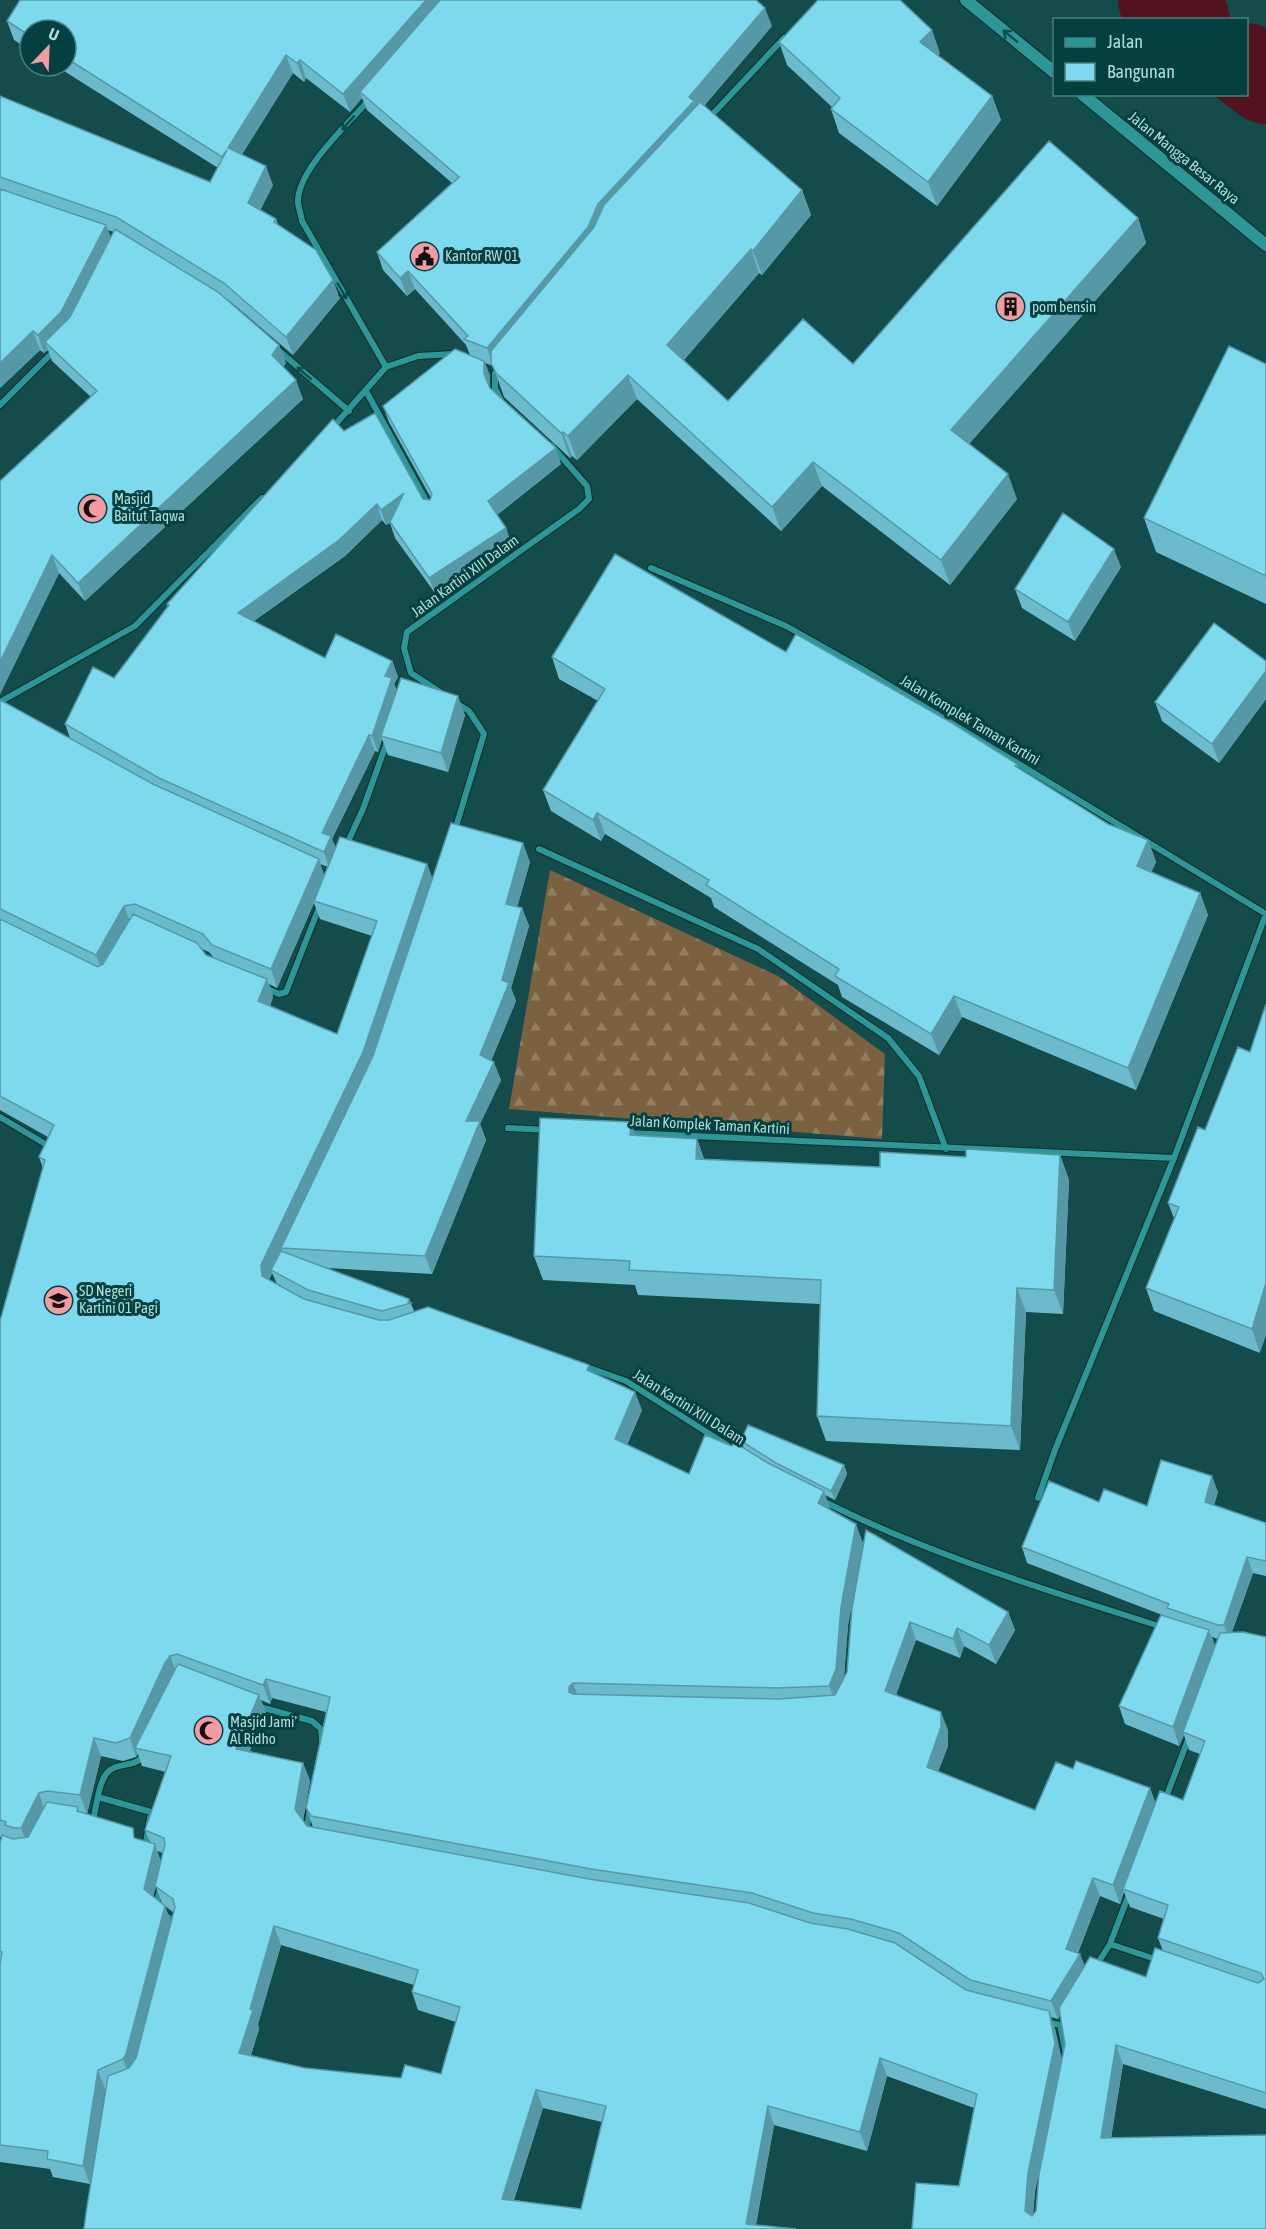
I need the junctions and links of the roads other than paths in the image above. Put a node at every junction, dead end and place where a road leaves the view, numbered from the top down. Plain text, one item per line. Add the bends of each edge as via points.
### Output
1 (966, 0) edge
2 (787, 35) edge
3 (1053, 71) edge
4 (372, 96) edge
5 (1084, 96) edge
6 (706, 122) edge
7 (1266, 245) edge
8 (64, 341) edge
9 (268, 342) edge
10 (464, 359) edge
11 (502, 364) edge
12 (386, 367) junction
13 (485, 368) edge
14 (495, 373) junction
15 (366, 391) junction
16 (0, 405) edge
17 (508, 407) edge
18 (349, 411) junction
19 (324, 436) edge
20 (542, 438) edge
21 (267, 494) edge
22 (433, 512) edge
23 (651, 568) dead end
24 (411, 673) junction
25 (408, 684) edge
26 (0, 704) edge
27 (9, 711) edge
28 (389, 736) edge
29 (453, 837) edge
30 (539, 849) dead end
31 (341, 856) edge
32 (324, 897) edge
33 (1266, 914) edge
34 (257, 985) edge
35 (0, 1117) edge
36 (508, 1128) dead end
37 (556, 1130) edge
38 (616, 1133) edge
39 (47, 1145) edge
40 (946, 1149) junction
41 (1174, 1158) junction
42 (573, 1362) edge
43 (736, 1451) edge
44 (819, 1498) edge
45 (1038, 1498) dead end
46 (871, 1525) junction
47 (869, 1537) edge
48 (1167, 1629) edge
49 (248, 1703) edge
50 (1194, 1724) edge
51 (149, 1746) edge
52 (320, 1752) edge
53 (313, 1795) edge
54 (98, 1797) junction
55 (1160, 1812) edge
56 (80, 1821) edge
57 (315, 1839) edge
58 (148, 1854) edge
59 (161, 1884) edge
60 (1131, 1889) edge
61 (174, 1936) edge
62 (1110, 1944) junction
63 (1166, 1962) edge
64 (1091, 1974) edge
65 (1066, 2015) edge
66 (1039, 2020) edge
67 (1060, 2025) junction
68 (1067, 2061) edge

3 -> 1 main road
2 - 6 street
4 -> 12 street via 312,165 298,201 302,221
5 - 7 main road, Jalan Mangga Besar Raya
8 - 16 street
18 -> 9 street
10 - 12 street via 453,354 417,356
11 - 14 street
12 - 15 street
13 - 14 street
14 - 17 street via 495,388
15 - 18 street
15 - 22 street
18 - 19 street
20 - 24 street, Jalan Kartini XIII Dalam via 588,486 589,499 407,632 404,648
21 - 26 street via 135,626
23 - 33 street, Jalan Komplek Taman Kartini via 786,626
24 - 25 street
24 - 29 street via 469,711 484,734
26 - 27 street
28 - 31 street
30 - 40 street via 758,949 888,1038 919,1076
32 - 34 street via 286,992 279,994
33 - 41 street, Jalan Komplek Taman Kartini
35 - 39 street
36 - 37 street
38 - 40 street, Jalan Komplek Taman Kartini
40 - 41 street, Jalan Komplek Taman Kartini
41 - 45 street, Jalan Komplek Taman Kartini
42 - 43 street, Jalan Kartini XIII Dalam via 626,1381
44 - 46 street
46 - 47 street
46 - 48 street via 1044,1589
49 - 52 street via 312,1721 321,1729
50 - 55 street
51 - 54 street via 140,1761 109,1771
53 - 57 street via 307,1827
54 - 56 street via 94,1816
54 - 58 street via 151,1812 144,1852
59 - 61 street via 156,1906 176,1921
60 - 62 street
62 - 63 street
62 - 64 street
65 - 67 street
66 - 67 street
67 - 68 street

